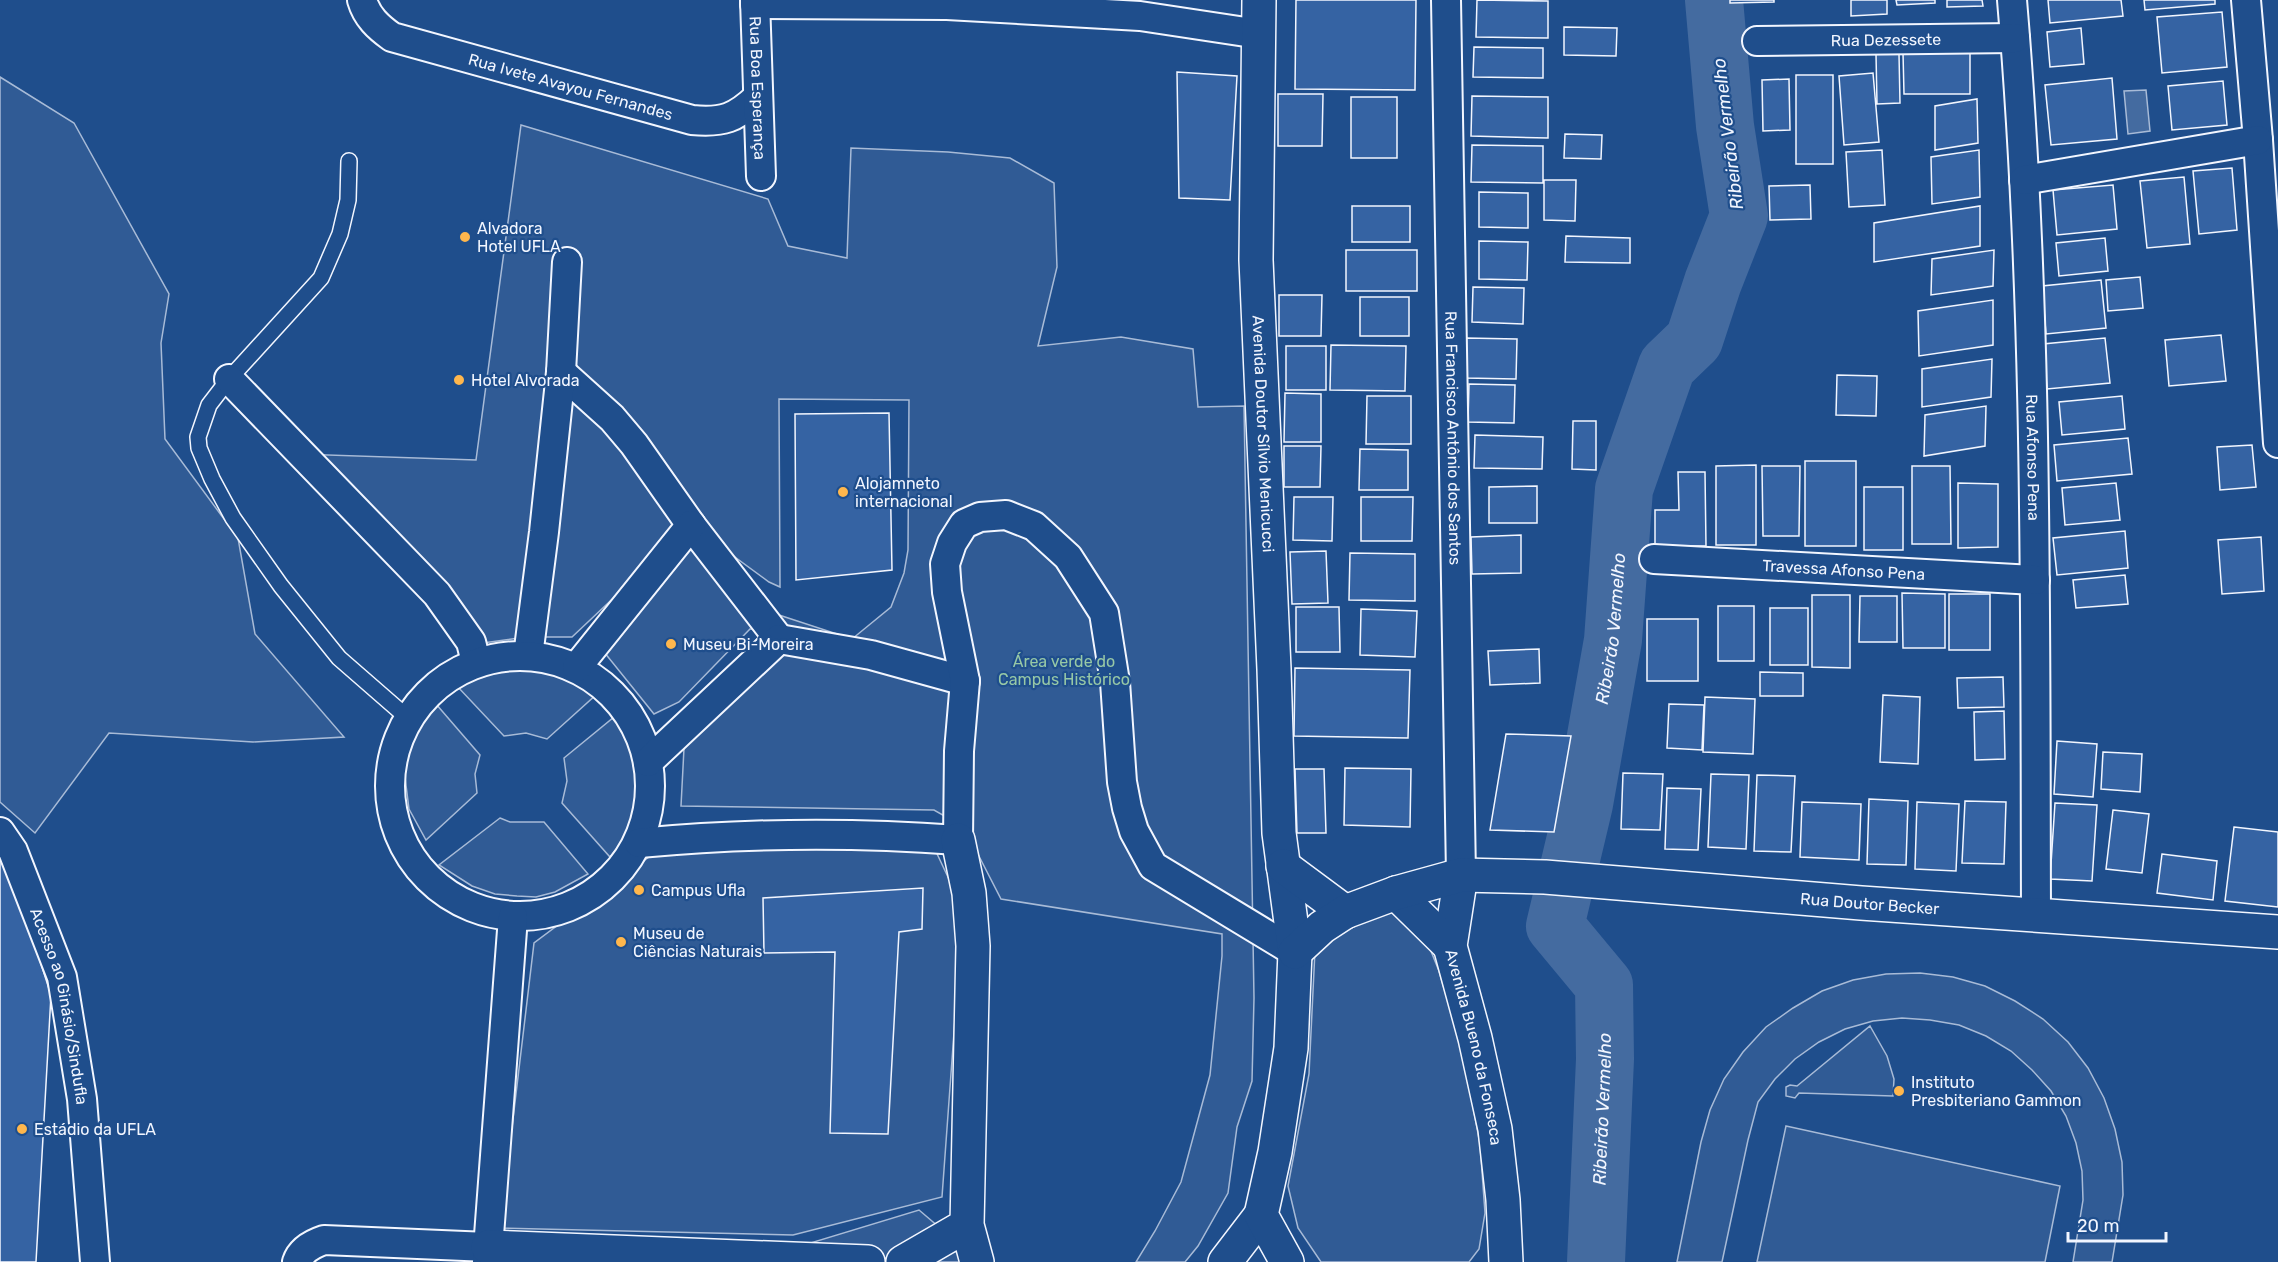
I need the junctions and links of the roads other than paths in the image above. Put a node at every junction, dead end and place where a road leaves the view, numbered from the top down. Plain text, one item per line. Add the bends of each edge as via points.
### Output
1 (362, 0) edge
2 (1259, 0) edge
3 (1446, 0) edge
4 (2012, 0) edge
5 (2246, 0) edge
6 (755, 2) edge
7 (1139, 8) edge
8 (1259, 34) junction
9 (2015, 38) junction
10 (1757, 41) dead end
11 (758, 97) junction
12 (2258, 140) junction
13 (350, 161) dead end
14 (761, 176) dead end
15 (2024, 180) junction
16 (567, 262) dead end
17 (2274, 342) edge
18 (561, 372) junction
19 (228, 379) junction
20 (2278, 443) edge
21 (691, 525) junction
22 (1654, 559) dead end
23 (2035, 580) junction
24 (779, 639) junction
25 (528, 656) junction
26 (476, 662) junction
27 (577, 667) junction
28 (965, 681) junction
29 (409, 719) junction
30 (648, 762) junction
31 (0, 832) edge
32 (958, 840) junction
33 (639, 843) junction
34 (1282, 866) junction
35 (1461, 875) junction
36 (1396, 893) junction
37 (1345, 912) junction
38 (2036, 915) junction
39 (513, 917) junction
40 (2278, 932) edge
41 (1449, 946) junction
42 (1295, 952) junction
43 (1261, 1215) junction
44 (967, 1225) junction
45 (488, 1255) edge
46 (95, 1262) edge
47 (297, 1262) edge
48 (868, 1262) edge
49 (903, 1262) edge
50 (978, 1262) edge
51 (1225, 1262) edge
52 (1287, 1262) edge
53 (1506, 1262) edge

1 - 11 street, Rua Ivete Avayou Fernandes via 370,18 392,37 692,120 728,119
2 - 8 main road, Avenida Doutor Sílvio Menicucci
3 - 35 street, Rua Francisco Antônio dos Santos
4 - 9 street, Rua Afonso Pena
5 - 12 street
6 - 7 street
6 - 11 street, Rua Boa Esperança
7 - 8 street
8 - 34 main road, Avenida Doutor Sílvio Menicucci via 1256,260
9 - 10 street, Rua Dezessete
9 - 15 street, Rua Afonso Pena
11 - 14 street, Rua Boa Esperança
12 - 15 street
12 - 17 street
13 - 19 lane via 348,200 340,234 321,278
15 - 23 street, Rua Afonso Pena
16 - 18 street
17 - 20 street
18 - 21 street via 612,418
18 - 25 street
19 - 26 street via 437,594 471,642
19 - 29 lane via 209,405 198,437 212,479 233,518 281,586 339,658
21 - 24 street
21 - 27 street
22 - 23 street, Travessa Afonso Pena
23 - 38 street, Rua Afonso Pena
24 - 28 street via 871,655
24 - 30 street
25 - 26 street
25 - 27 street
26 - 29 street via 432,688
27 - 30 street via 618,699 645,742
28 - 32 street
28 - 42 street via 945,564 964,524 980,517 1006,514 1034,526 1068,557 1104,613 1127,808 1134,831 1153,866
29 - 39 street via 401,729 388,778 395,829 422,873 463,904
30 - 33 street via 652,794
31 - 46 street, Acesso ao Ginásio/Sindufla via 13,851 62,977 82,1099
32 - 33 street via 862,834 715,836
32 - 44 main road via 969,893 973,946
33 - 39 street via 608,884 564,910
34 - 37 main road
34 - 42 main road, Avenida Doutor Sílvio Menicucci
35 - 36 main road
35 - 38 main road, Rua Doutor Becker via 1545,877
35 - 41 main road, Avenida Bueno da Fonseca
36 - 37 main road
36 - 41 main road
37 - 42 main road
38 - 40 main road, Rua Doutor Becker
39 - 45 street
41 - 53 main road, Avenida Bueno da Fonseca via 1495,1129
42 - 43 main road, Avenida Doutor Sílvio Menicucci via 1291,1048
43 - 51 main road
43 - 52 main road
44 - 49 main road
44 - 50 main road
45 - 47 street via 324,1240 302,1252
45 - 48 main road

